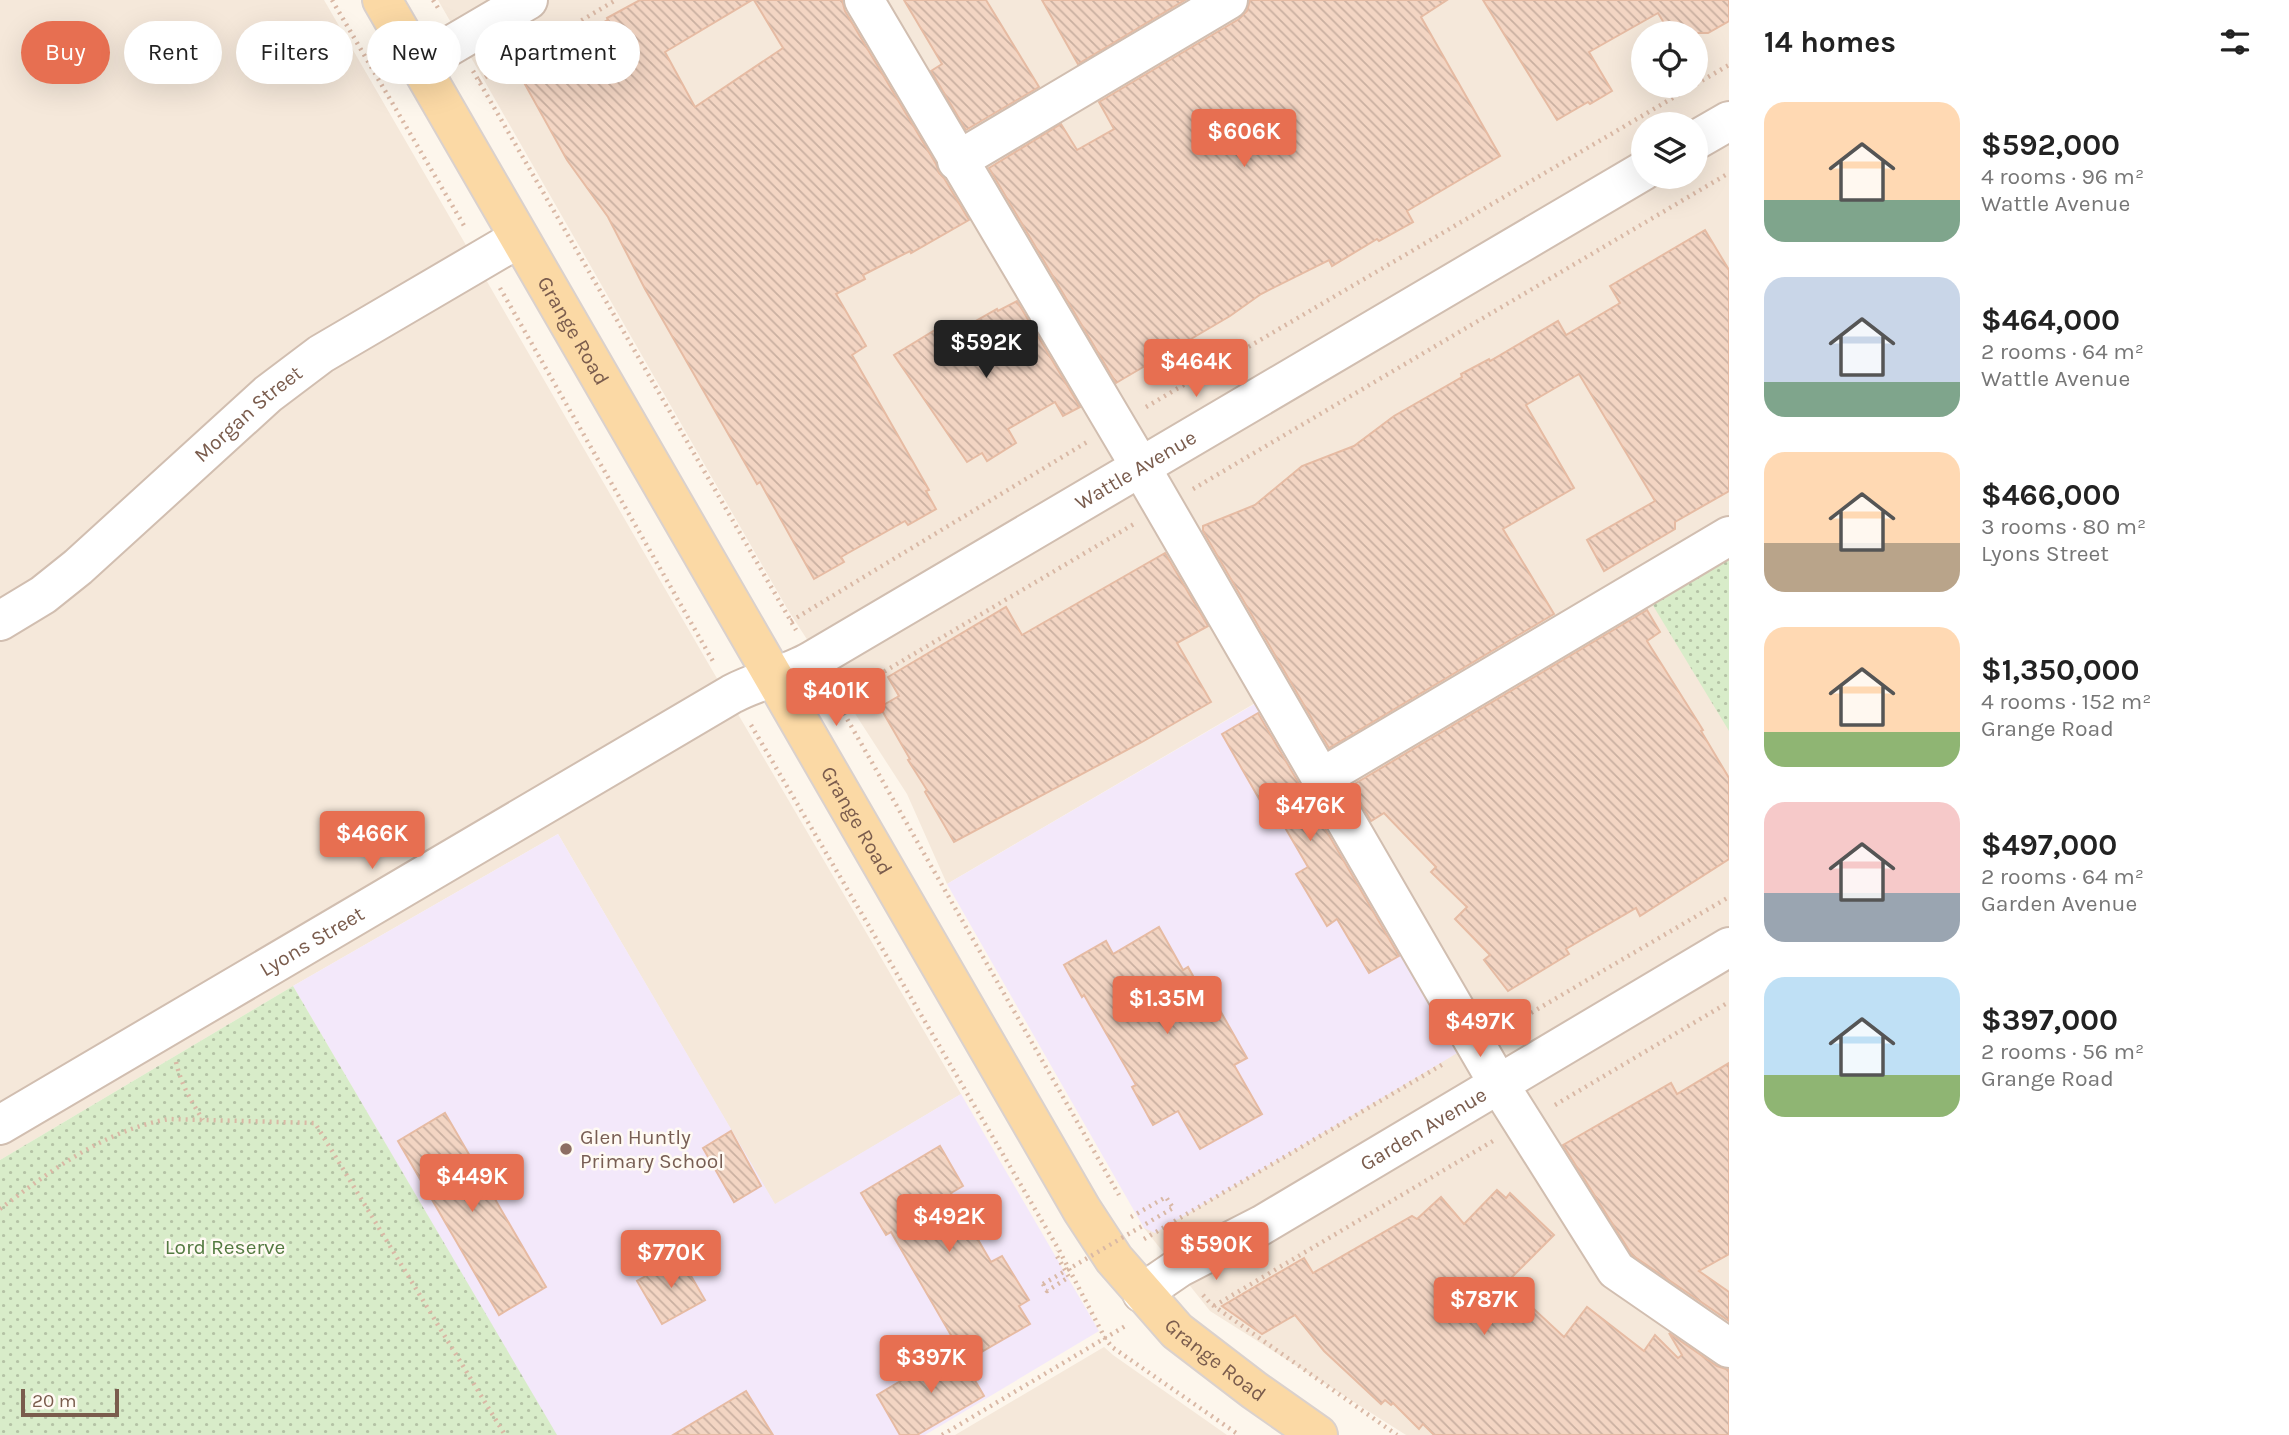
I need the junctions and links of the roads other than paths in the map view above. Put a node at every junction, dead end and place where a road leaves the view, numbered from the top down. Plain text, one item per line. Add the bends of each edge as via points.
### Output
1 (382, 0) edge
2 (528, 0) edge
3 (864, 0) edge
4 (1228, 0) edge
5 (394, 21) edge
6 (461, 40) edge
7 (430, 84) edge
8 (1729, 121) edge
9 (1708, 133) edge
10 (957, 161) junction
11 (1631, 178) edge
12 (519, 238) junction
13 (1140, 466) junction
14 (1729, 536) edge
15 (0, 621) edge
16 (773, 677) junction
17 (1321, 778) junction
18 (1729, 947) edge
19 (1498, 1083) junction
20 (0, 1125) edge
21 (1153, 1306) junction
22 (1729, 1348) edge
23 (1318, 1435) edge

1 - 5 main road, Grange Road
2 - 6 street
3 - 10 street
4 - 10 street
7 - 12 main road, Grange Road
8 - 9 street
10 - 13 street
11 - 13 street, Wattle Avenue
12 - 15 street, Morgan Street via 298,370 78,567
12 - 16 main road, Grange Road
13 - 16 street, Wattle Avenue via 802,667
13 - 17 street
14 - 17 street
16 - 20 street, Lyons Street via 732,694
16 - 21 main road, Grange Road via 1082,1210
17 - 19 street
18 - 19 street, Garden Avenue
19 - 21 street, Garden Avenue via 1262,1225 1196,1286
19 - 22 street via 1616,1270
21 - 23 main road, Grange Road via 1177,1331

